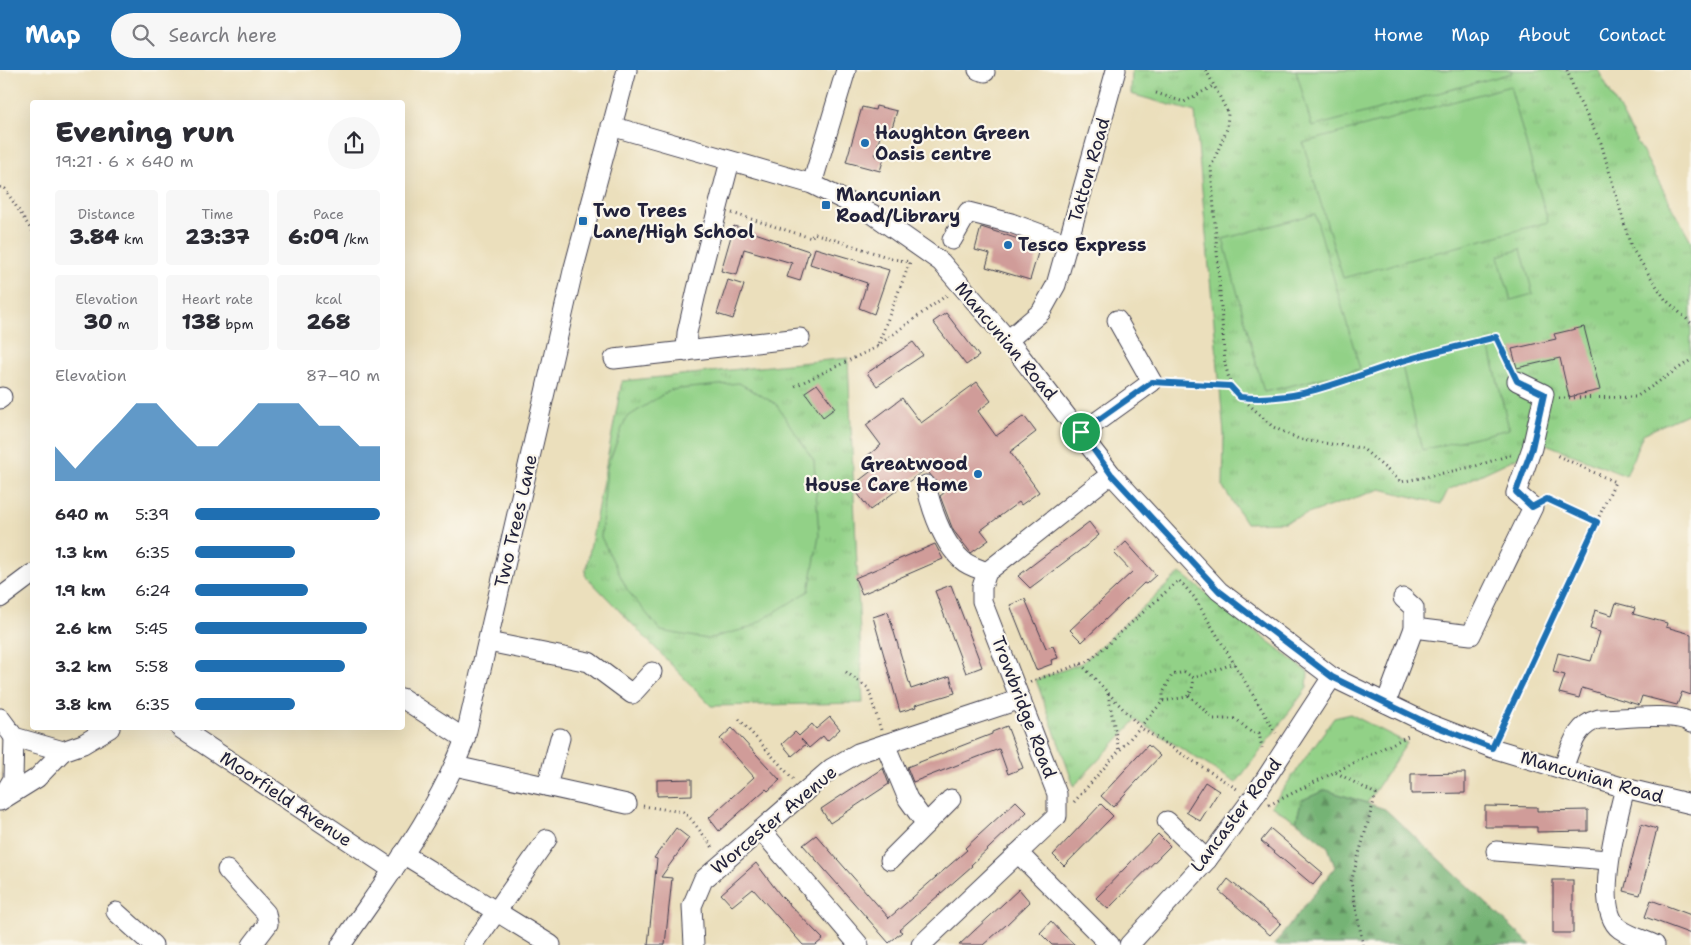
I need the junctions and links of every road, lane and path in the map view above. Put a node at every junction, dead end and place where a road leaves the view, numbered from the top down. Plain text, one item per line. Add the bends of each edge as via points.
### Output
1 (627, 70) edge
2 (846, 70) edge
3 (1116, 70) edge
4 (1206, 70) edge
5 (1567, 70) edge
6 (1213, 86) junction
7 (1156, 93) dead end
8 (611, 126) junction
9 (730, 161) junction
10 (812, 184) junction
11 (0, 187) edge
12 (725, 211) dead end
13 (30, 228) edge
14 (952, 240) dead end
15 (1068, 244) junction
16 (947, 295) dead end
17 (1117, 320) dead end
18 (1691, 323) edge
19 (800, 338) dead end
20 (1008, 340) junction
21 (877, 347) junction
22 (686, 352) junction
23 (614, 359) dead end
24 (1691, 360) edge
25 (1517, 381) joint
26 (1152, 382) junction
27 (793, 386) dead end
28 (1230, 386) junction
29 (1544, 394) junction
30 (1240, 397) junction
31 (1081, 432) junction
32 (1532, 448) junction
33 (1556, 455) dead end
34 (1111, 474) junction
35 (926, 485) dead end
36 (1532, 507) junction
37 (1597, 522) junction
38 (987, 572) junction
39 (30, 576) edge
40 (0, 598) edge
41 (1403, 598) dead end
42 (1414, 628) junction
43 (488, 642) junction
44 (1235, 663) junction
45 (1081, 664) junction
46 (652, 672) dead end
47 (846, 672) dead end
48 (1332, 677) junction
49 (1194, 678) junction
50 (1023, 691) junction
51 (1107, 692) junction
52 (1189, 695) junction
53 (405, 700) edge
54 (1163, 701) junction
55 (1386, 703) junction
56 (0, 718) edge
57 (738, 719) dead end
58 (1691, 723) edge
59 (1141, 728) junction
60 (107, 730) edge
61 (183, 730) edge
62 (1276, 733) dead end
63 (1410, 735) dead end
64 (14, 737) junction
65 (465, 738) junction
66 (560, 738) dead end
67 (884, 739) junction
68 (1262, 748) dead end
69 (1492, 748) junction
70 (64, 750) junction
71 (1119, 752) junction
72 (455, 766) junction
73 (1563, 769) junction
74 (1335, 772) junction
75 (798, 785) dead end
76 (547, 786) junction
77 (1625, 788) junction
78 (1237, 789) dead end
79 (951, 799) dead end
80 (0, 800) edge
81 (627, 804) joint
82 (1691, 804) edge
83 (1269, 805) dead end
84 (1070, 806) dead end
85 (1167, 821) dead end
86 (926, 824) junction
87 (761, 830) junction
88 (547, 839) dead end
89 (1496, 851) dead end
90 (1018, 853) junction
91 (403, 854) junction
92 (719, 856) dead end
93 (890, 860) dead end
94 (1206, 860) junction
95 (1608, 860) junction
96 (227, 870) dead end
97 (393, 870) junction
98 (116, 912) dead end
99 (496, 912) junction
100 (153, 945) edge
101 (252, 945) edge
102 (341, 945) edge
103 (473, 945) edge
104 (551, 945) edge
105 (694, 945) edge
106 (859, 945) edge
107 (922, 945) edge
108 (1110, 945) edge
109 (1129, 945) edge
110 (1363, 945) edge
111 (1655, 945) edge

1 - 8 street, Two Trees Lane
2 - 10 street
3 - 15 street, Tatton Road
4 - 6 path
5 - 18 path via 1601,143 1631,247 1665,300
6 - 7 path via 1184,102
6 - 28 path via 1228,113 1227,129 1211,167 1225,364
8 - 9 street, Mancunian Road
8 - 43 street, Two Trees Lane via 573,272
9 - 10 street, Mancunian Road
9 - 22 street via 697,289
10 - 20 street, Mancunian Road via 874,215 941,262
11 - 13 path via 6,189
12 - 21 path via 811,238 814,233 910,262
14 - 15 street via 968,212 1011,223
15 - 20 street, Tatton Road via 1056,285 1040,312
16 - 21 path
17 - 26 street
19 - 22 street
20 - 31 street, Mancunian Road
21 - 27 path
22 - 23 street
24 - 29 path via 1636,398 1609,396 1564,400
25 - 29 street
25 - 30 path via 1496,337 1404,361 1306,394 1261,399
26 - 28 path
26 - 31 street
28 - 30 path
29 - 32 street
30 - 32 path via 1273,427 1301,440 1362,448 1401,482 1476,466
31 - 34 street, Mancunian Road
32 - 36 street via 1516,492
33 - 37 path via 1615,482
34 - 38 street
34 - 48 street, Mancunian Road via 1219,591
35 - 38 street via 937,521 949,543 962,561
36 - 37 path via 1547,499
36 - 42 street via 1471,635
37 - 69 path
38 - 50 street, Trowbridge Road via 982,601
39 - 40 street
41 - 42 street via 1414,608
42 - 55 street
43 - 46 street via 589,662 632,694
43 - 65 street, Two Trees Lane
44 - 45 path via 1194,597 1179,580 1089,661
44 - 49 path
44 - 62 path
45 - 50 path
45 - 51 path
47 - 67 path via 868,688
48 - 55 street, Mancunian Road
48 - 94 street, Lancaster Road via 1255,795
49 - 52 path
49 - 54 path via 1184,672 1172,675 1163,693
50 - 67 street, Worcester Avenue
50 - 90 street, Trowbridge Road via 1057,794 1057,816
51 - 59 path
51 - 71 path
52 - 54 path
52 - 68 path via 1214,719 1236,719 1252,733 1259,733
53 - 65 street
54 - 59 path
55 - 69 street, Mancunian Road
56 - 64 street
57 - 75 path
58 - 73 street via 1672,717 1588,722 1578,733
59 - 71 path
59 - 78 path
60 - 70 street via 83,744
61 - 97 street, Moorfield Avenue
63 - 74 path
64 - 70 street
64 - 80 street via 14,779
65 - 72 street, Two Trees Lane
66 - 76 street
67 - 86 street via 908,800
67 - 87 street, Worcester Avenue via 832,768
69 - 73 street, Mancunian Road
70 - 80 street via 37,778
71 - 84 path
72 - 76 street
72 - 91 street, Two Trees Lane
73 - 77 street, Mancunian Road
74 - 83 path
74 - 110 path via 1376,794 1351,882
76 - 81 street
77 - 82 street, Mancunian Road
77 - 95 street
79 - 86 street
81 - 92 path via 683,812
85 - 94 street
86 - 93 street
87 - 105 street, Worcester Avenue via 704,880 692,906
87 - 106 street
88 - 99 street
89 - 95 street
90 - 107 street, Trowbridge Road
90 - 108 street
91 - 97 street, Two Trees Lane
91 - 99 street
94 - 109 street, Lancaster Road
95 - 111 street via 1608,908 1618,928
96 - 101 street via 266,913 268,924
97 - 102 street, Two Trees Lane
98 - 100 street
99 - 103 street
99 - 104 street

